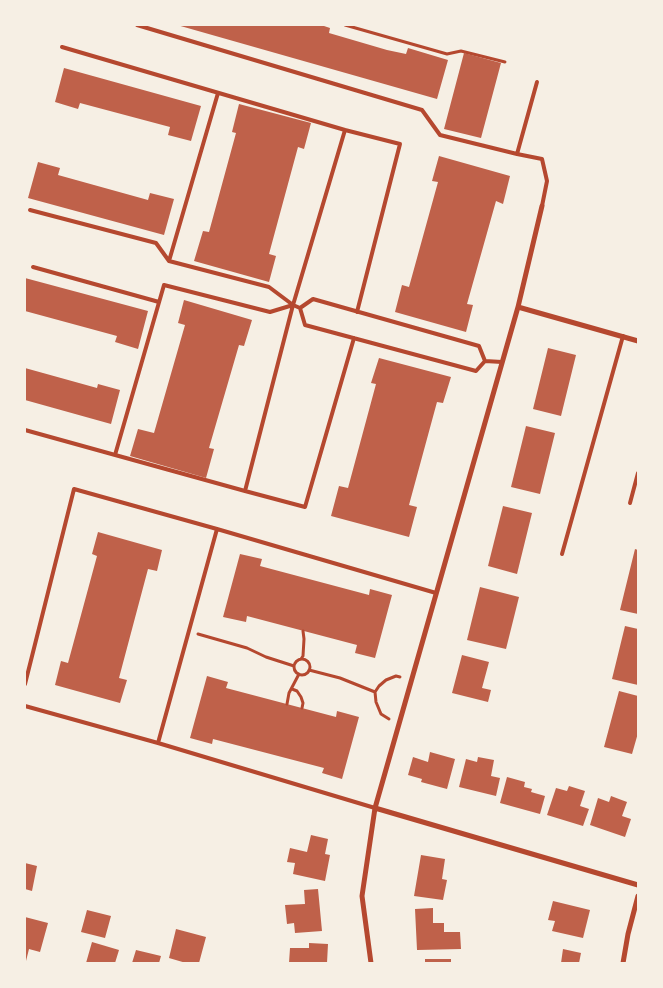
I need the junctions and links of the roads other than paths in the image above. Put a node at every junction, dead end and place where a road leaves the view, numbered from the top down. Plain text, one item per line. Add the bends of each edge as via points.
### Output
1 (137, 25) edge
2 (62, 47) dead end
3 (537, 82) dead end
4 (218, 93) junction
5 (346, 130) junction
6 (517, 154) junction
7 (542, 206) joint
8 (30, 210) dead end
9 (169, 260) junction
10 (33, 267) dead end
11 (159, 302) junction
12 (293, 305) junction
13 (518, 306) junction
14 (300, 308) junction
15 (357, 312) junction
16 (623, 336) junction
17 (354, 338) junction
18 (638, 341) edge
19 (485, 361) junction
20 (502, 362) junction
21 (25, 430) edge
22 (115, 455) junction
23 (638, 473) edge
24 (245, 491) junction
25 (630, 503) dead end
26 (217, 529) junction
27 (562, 554) dead end
28 (436, 594) junction
29 (25, 684) edge
30 (25, 706) edge
31 (158, 743) junction
32 (376, 808) junction
33 (638, 885) edge
34 (638, 896) edge
35 (371, 963) edge
36 (623, 963) edge

1 - 6 lane via 422,110 440,135
2 - 4 lane
3 - 6 lane
4 - 5 lane
4 - 9 lane
5 - 12 lane
5 - 15 lane via 400,144
6 - 7 lane via 542,159 546,181
7 - 13 street
8 - 9 lane via 156,243
9 - 12 lane via 269,287
10 - 11 lane
11 - 12 lane via 164,285 270,312
11 - 22 lane
12 - 14 lane
12 - 24 lane
13 - 16 street
13 - 20 street
14 - 15 lane via 313,299
14 - 17 lane via 305,325
15 - 19 lane via 479,346
16 - 18 street
16 - 27 lane
17 - 19 lane via 476,371
17 - 24 lane via 305,507
19 - 20 lane
20 - 28 street
21 - 22 lane
22 - 24 lane
23 - 25 lane
26 - 28 lane
26 - 29 lane via 74,489
26 - 31 lane
28 - 32 street
30 - 31 lane
31 - 32 lane
32 - 33 street
32 - 35 street via 362,896
34 - 36 street

